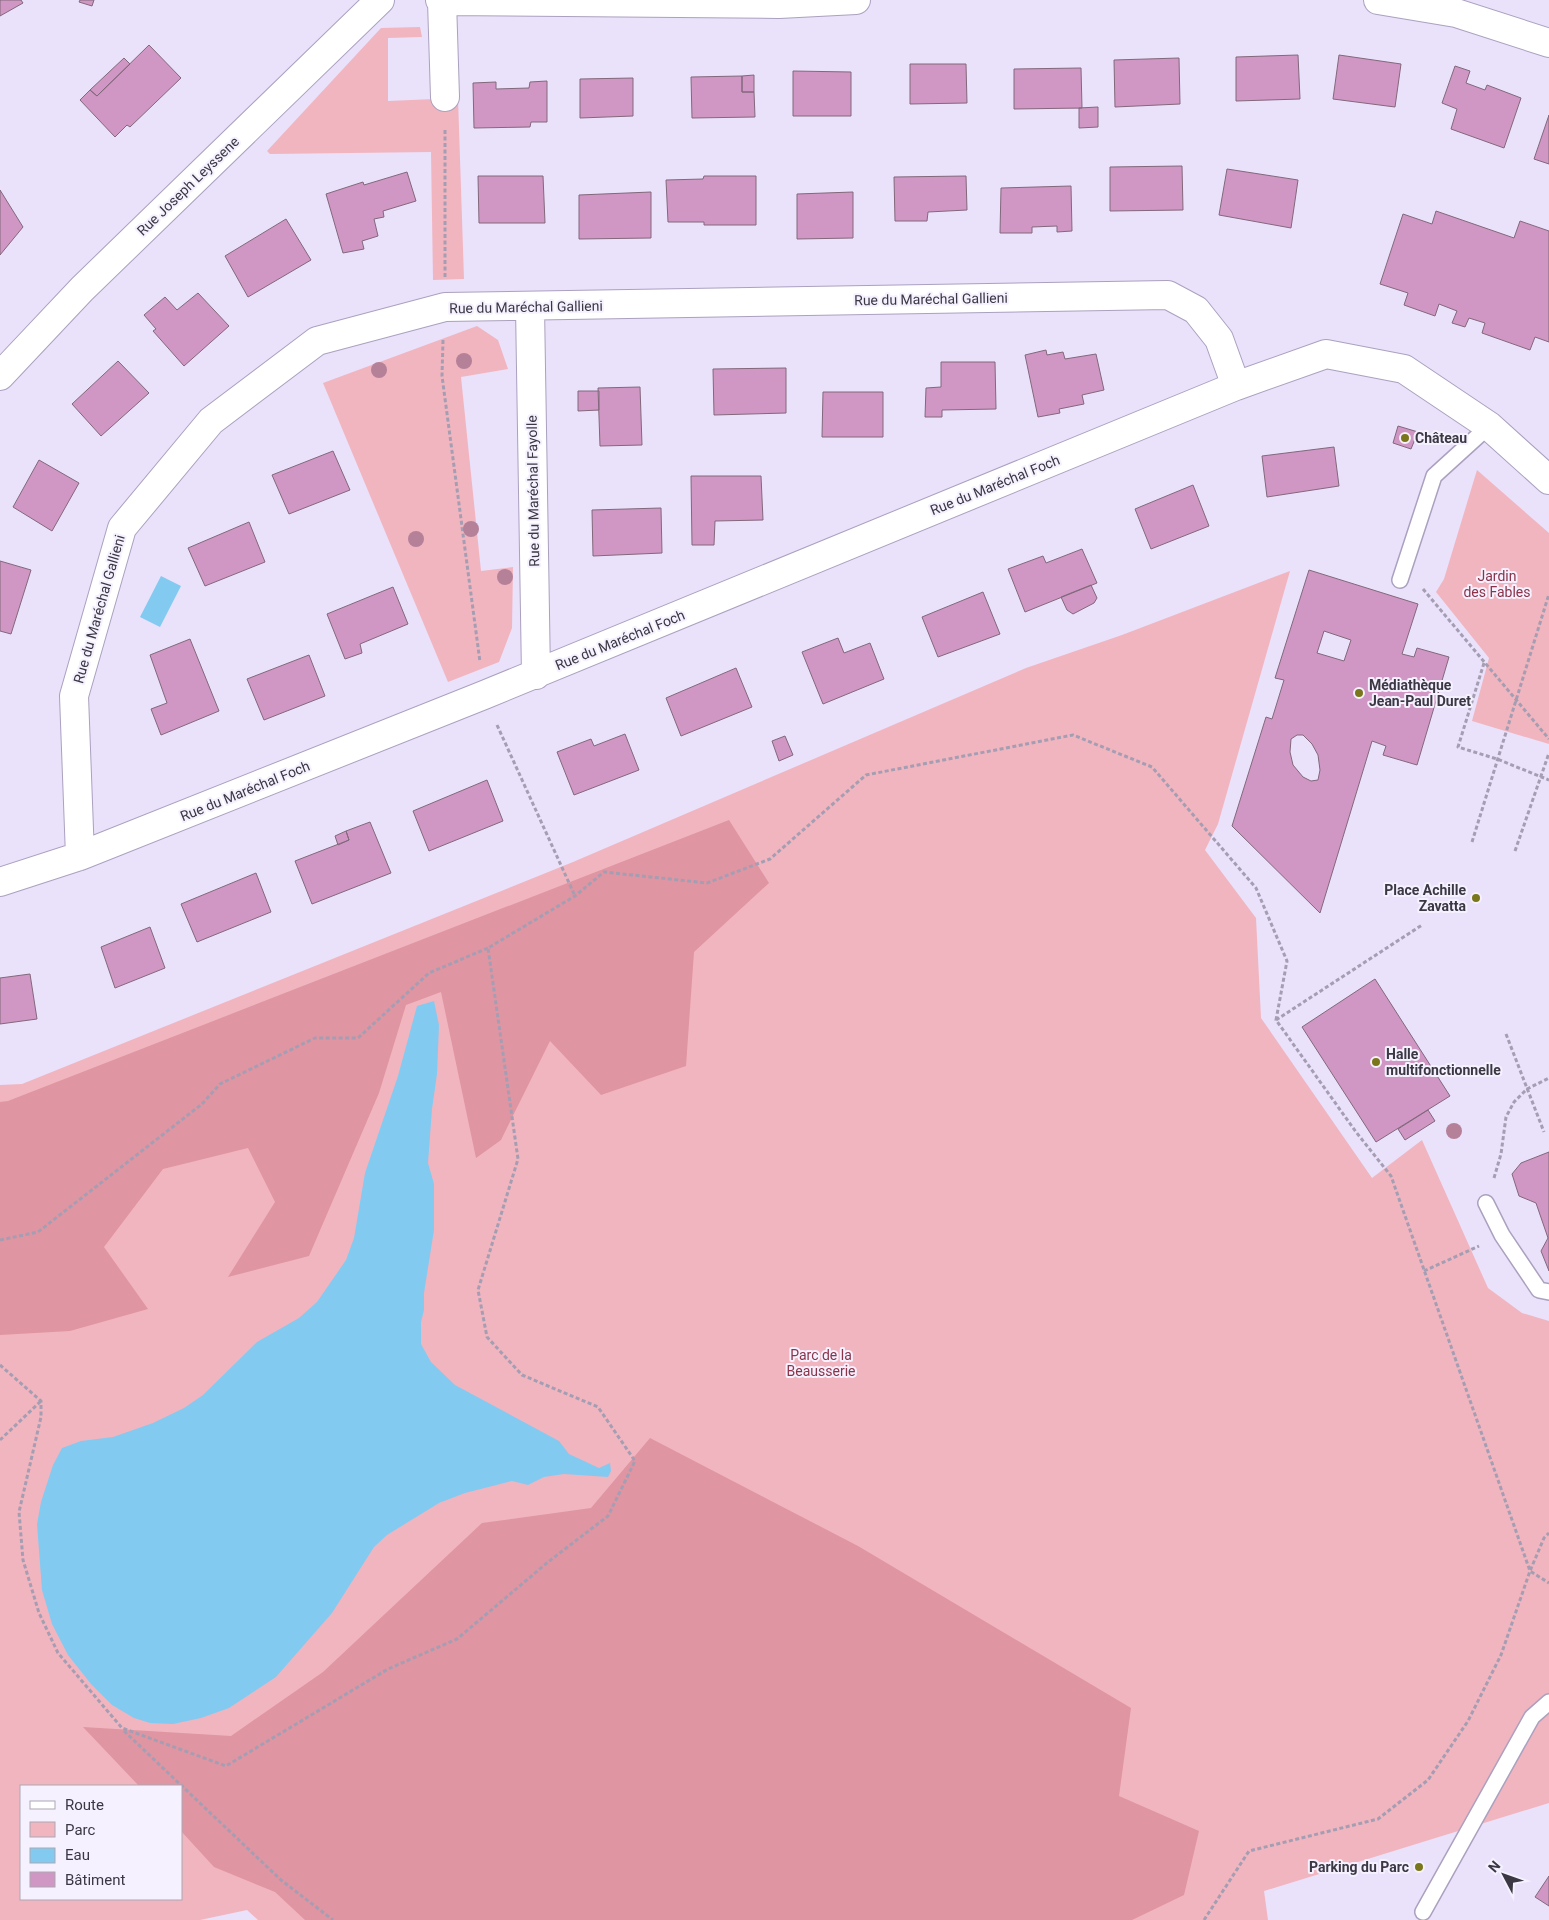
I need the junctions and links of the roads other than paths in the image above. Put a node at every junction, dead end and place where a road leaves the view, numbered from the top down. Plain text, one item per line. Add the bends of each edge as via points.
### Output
1 (380, 0) edge
2 (856, 0) edge
3 (1378, 0) edge
4 (441, 1) edge
5 (779, 2) edge
6 (1549, 43) edge
7 (445, 97) road end
8 (530, 307) junction
9 (0, 376) edge
10 (1236, 386) junction
11 (1489, 426) junction
12 (1549, 480) edge
13 (1402, 574) road end
14 (536, 675) junction
15 (80, 856) junction
16 (0, 882) edge
17 (1486, 1203) road end
18 (1549, 1292) edge
19 (1549, 1702) edge
20 (1423, 1912) dead end

1 - 9 street, Rue Joseph Leyssene via 82,289
2 - 5 street
3 - 6 street via 1456,13
4 - 5 street
4 - 7 street
8 - 10 street, Rue du Maréchal Gallieni via 1168,295 1196,310 1219,340
8 - 14 street, Rue du Maréchal Fayolle
8 - 15 street, Rue du Maréchal Gallieni via 445,307 317,341 211,421 122,528 74,696
10 - 11 street, Rue du Maréchal Foch via 1326,354 1404,369
10 - 14 street, Rue du Maréchal Foch
11 - 12 street, Rue du Maréchal Foch
11 - 13 lane via 1434,476
14 - 15 street, Rue du Maréchal Foch
15 - 16 street, Rue du Maréchal Foch
17 - 18 lane via 1502,1235 1539,1290
19 - 20 lane via 1532,1717

